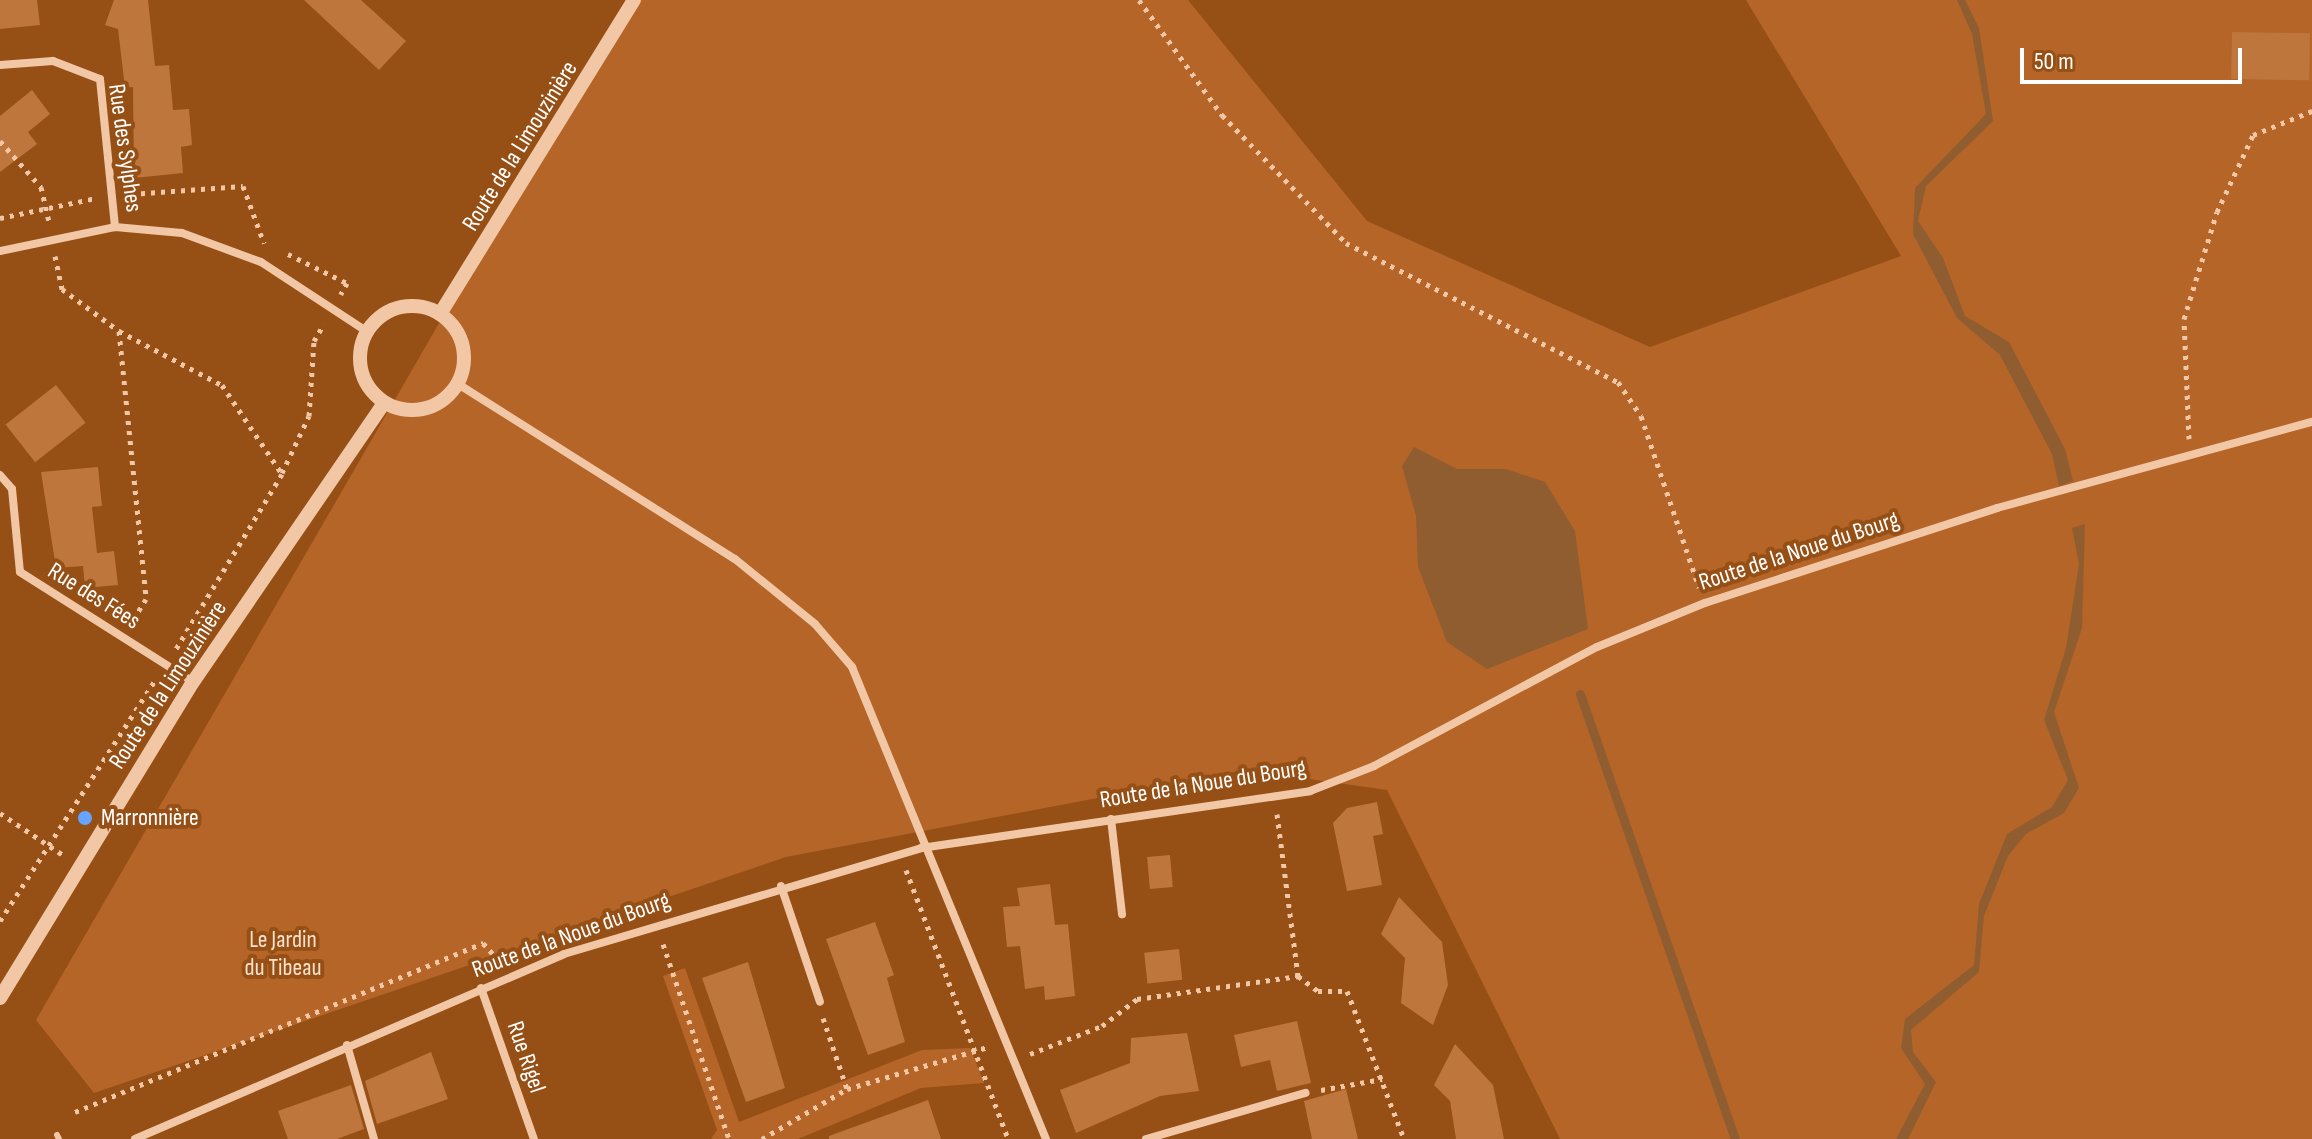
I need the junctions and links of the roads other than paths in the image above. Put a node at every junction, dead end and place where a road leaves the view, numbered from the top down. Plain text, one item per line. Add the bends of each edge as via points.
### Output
1 (634, 0) edge
2 (0, 65) edge
3 (115, 227) junction
4 (0, 251) edge
5 (440, 314) junction
6 (366, 331) junction
7 (458, 384) junction
8 (384, 403) junction
9 (2312, 422) edge
10 (0, 475) edge
11 (193, 682) junction
12 (1111, 819) junction
13 (921, 848) junction
14 (781, 886) junction
15 (1122, 914) dead end
16 (481, 988) junction
17 (0, 998) edge
18 (820, 1002) road end
19 (347, 1045) junction
20 (1305, 1093) road end
21 (135, 1139) edge
22 (374, 1139) edge
23 (534, 1139) edge
24 (1046, 1139) edge
25 (1146, 1139) edge

1 - 5 street, Route de la Limouzinière
2 - 3 street, Rue des Sylphes via 53,61 100,79
3 - 4 street
3 - 6 street via 182,233 261,262
5 - 6 street via 408,305
5 - 7 street via 463,345
6 - 8 street via 361,370
7 - 8 street via 425,410
7 - 13 street via 735,559 815,624 852,667 872,707
8 - 11 street, Route de la Limouzinière
9 - 12 street, Route de la Noue du Bourg via 2191,452 1705,603 1597,647 1374,766 1274,799
10 - 11 street, Rue des Fées via 12,489 20,572
11 - 17 street, Route de la Limouzinière
12 - 13 street, Route de la Noue du Bourg
12 - 15 street
13 - 14 street, Route de la Noue du Bourg
13 - 24 street via 971,943
14 - 16 street, Route de la Noue du Bourg via 656,924
14 - 18 street
16 - 19 street, Route de la Noue du Bourg
16 - 23 street, Rue Rigel
19 - 21 street, Route de la Noue du Bourg
19 - 22 street
20 - 25 street

